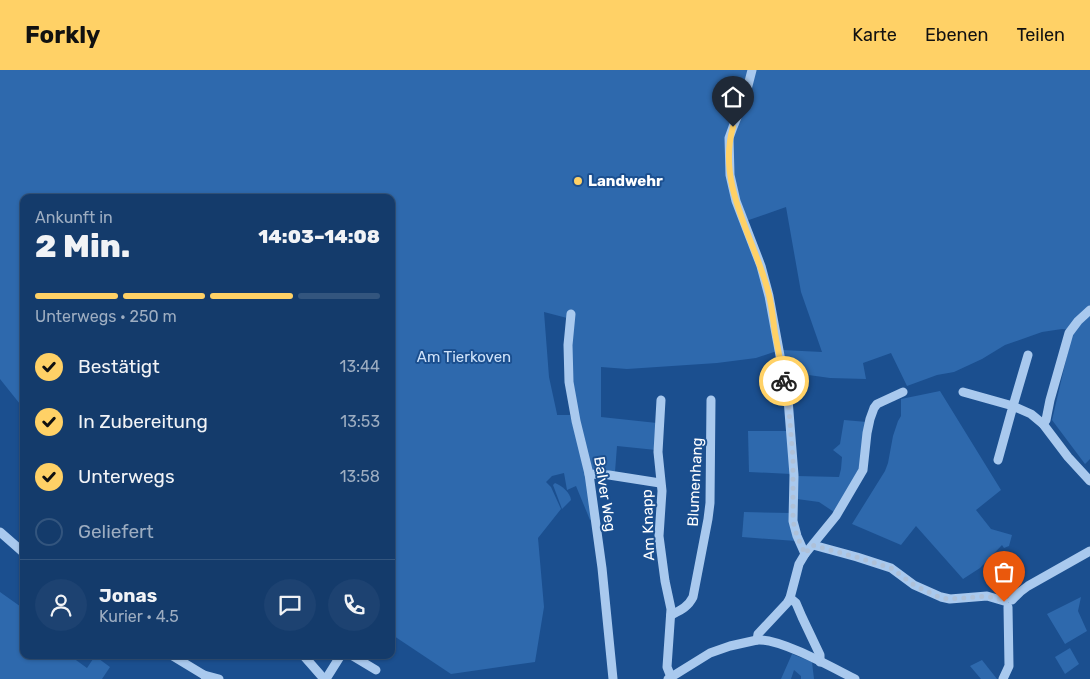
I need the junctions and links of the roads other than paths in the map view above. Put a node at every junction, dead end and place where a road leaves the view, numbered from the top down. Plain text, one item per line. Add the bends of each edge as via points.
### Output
1 (752, 70) edge
2 (1090, 310) edge
3 (571, 314) dead end
4 (1028, 355) dead end
5 (903, 392) dead end
6 (964, 392) dead end
7 (662, 400) dead end
8 (711, 400) dead end
9 (1014, 406) junction
10 (1042, 424) junction
11 (998, 460) dead end
12 (589, 474) junction
13 (1090, 481) edge
14 (660, 483) junction
15 (0, 532) edge
16 (812, 545) junction
17 (20, 550) edge
18 (1090, 551) edge
19 (805, 554) junction
20 (790, 598) junction
21 (1008, 603) junction
22 (671, 615) junction
23 (757, 640) junction
24 (177, 659) edge
25 (306, 659) edge
26 (338, 659) edge
27 (358, 659) edge
28 (820, 662) junction
29 (376, 670) dead end
30 (206, 677) edge
31 (669, 678) edge
32 (1004, 678) edge
33 (219, 679) edge
34 (325, 679) edge
35 (613, 679) edge
36 (856, 679) edge

1 - 19 street via 729,138 730,175 769,296 788,399 793,458 793,521
2 - 10 street via 1069,333 1046,420
3 - 12 street, Balver Weg via 569,382
4 - 9 street
5 - 16 street via 874,408 867,433 863,470 836,516
6 - 9 street
7 - 14 street, Am Knapp via 658,452
8 - 22 street, Blumenhang via 708,519 693,597 684,608
9 - 10 street
9 - 11 street
10 - 13 street
12 - 14 street
12 - 35 street, Balver Weg
14 - 22 street, Am Knapp via 659,539
15 - 17 street
16 - 19 street
16 - 21 street via 891,568 914,585 941,598 987,596
18 - 21 street via 1028,586
19 - 20 street
20 - 23 street via 758,634
20 - 28 street via 796,603 820,655
21 - 32 street via 1009,666
22 - 31 street, Am Knapp
23 - 28 street via 771,642
23 - 31 street via 710,653
24 - 30 street
25 - 34 street
26 - 34 street
27 - 29 street
28 - 36 street
30 - 33 street

